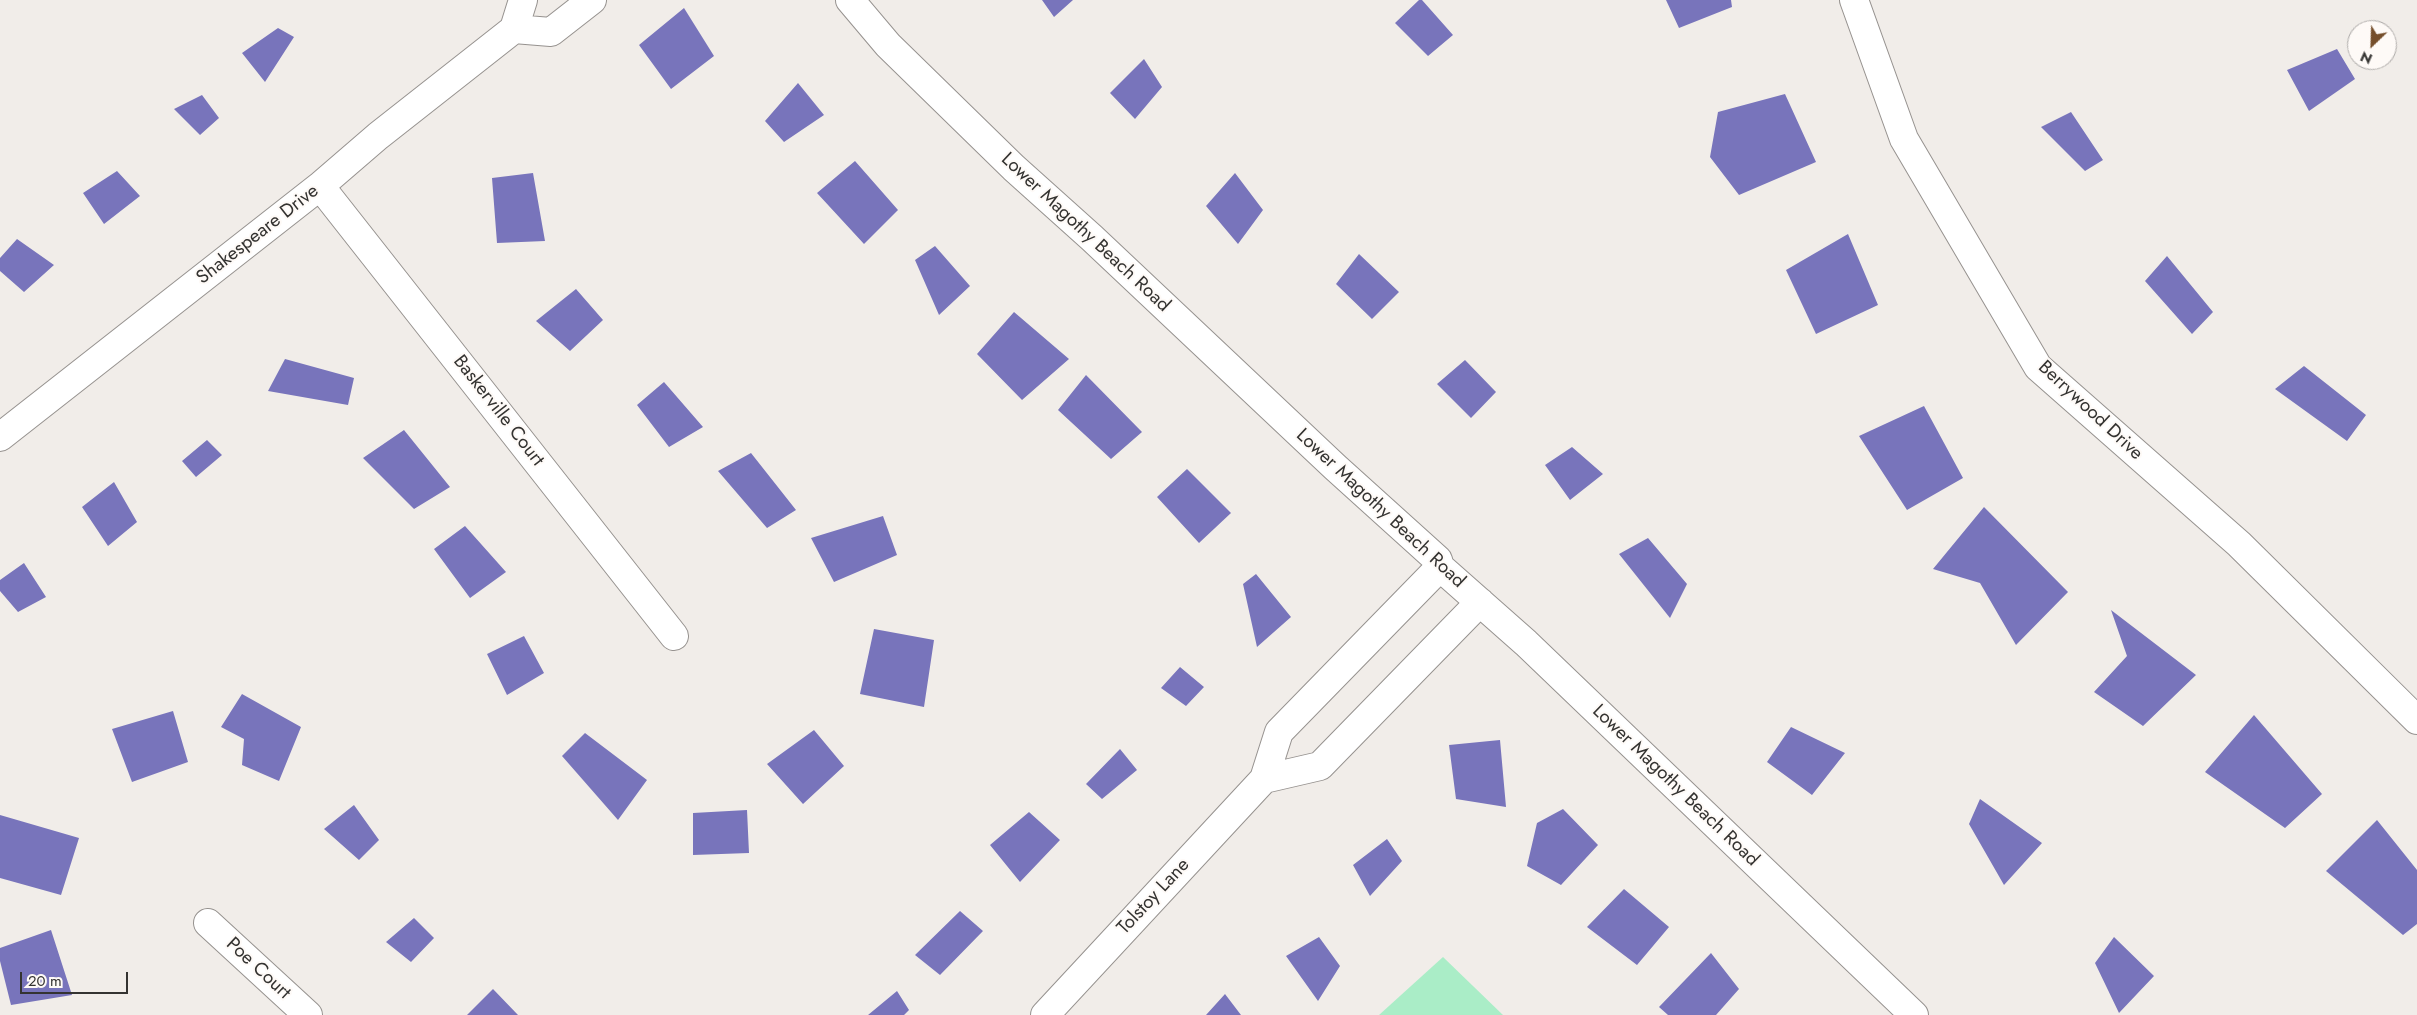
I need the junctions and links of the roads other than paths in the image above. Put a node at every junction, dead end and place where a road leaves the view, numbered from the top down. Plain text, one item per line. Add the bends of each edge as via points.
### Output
1 (523, 0) edge
2 (592, 0) edge
3 (850, 0) edge
4 (1854, 0) edge
5 (514, 29) junction
6 (320, 186) junction
7 (0, 437) edge
8 (1440, 567) junction
9 (1480, 602) junction
10 (674, 636) dead end
11 (2417, 720) edge
12 (1264, 779) junction
13 (208, 923) dead end
14 (308, 1015) edge
15 (1045, 1015) edge
16 (1914, 1015) edge

1 - 5 street
2 - 5 street via 551,32
3 - 8 street, Lower Magothy Beach Road via 888,45 1002,156 1438,560
4 - 11 street, Berrywood Drive via 1904,139 2038,366 2238,544
5 - 6 street, Shakespeare Drive
6 - 7 street, Shakespeare Drive
6 - 10 street, Baskerville Court
8 - 9 street, Lower Magothy Beach Road
8 - 12 street, Tolstoy Lane via 1279,732
9 - 12 street via 1320,766
9 - 16 street, Lower Magothy Beach Road
12 - 15 street, Tolstoy Lane
13 - 14 street, Poe Court

